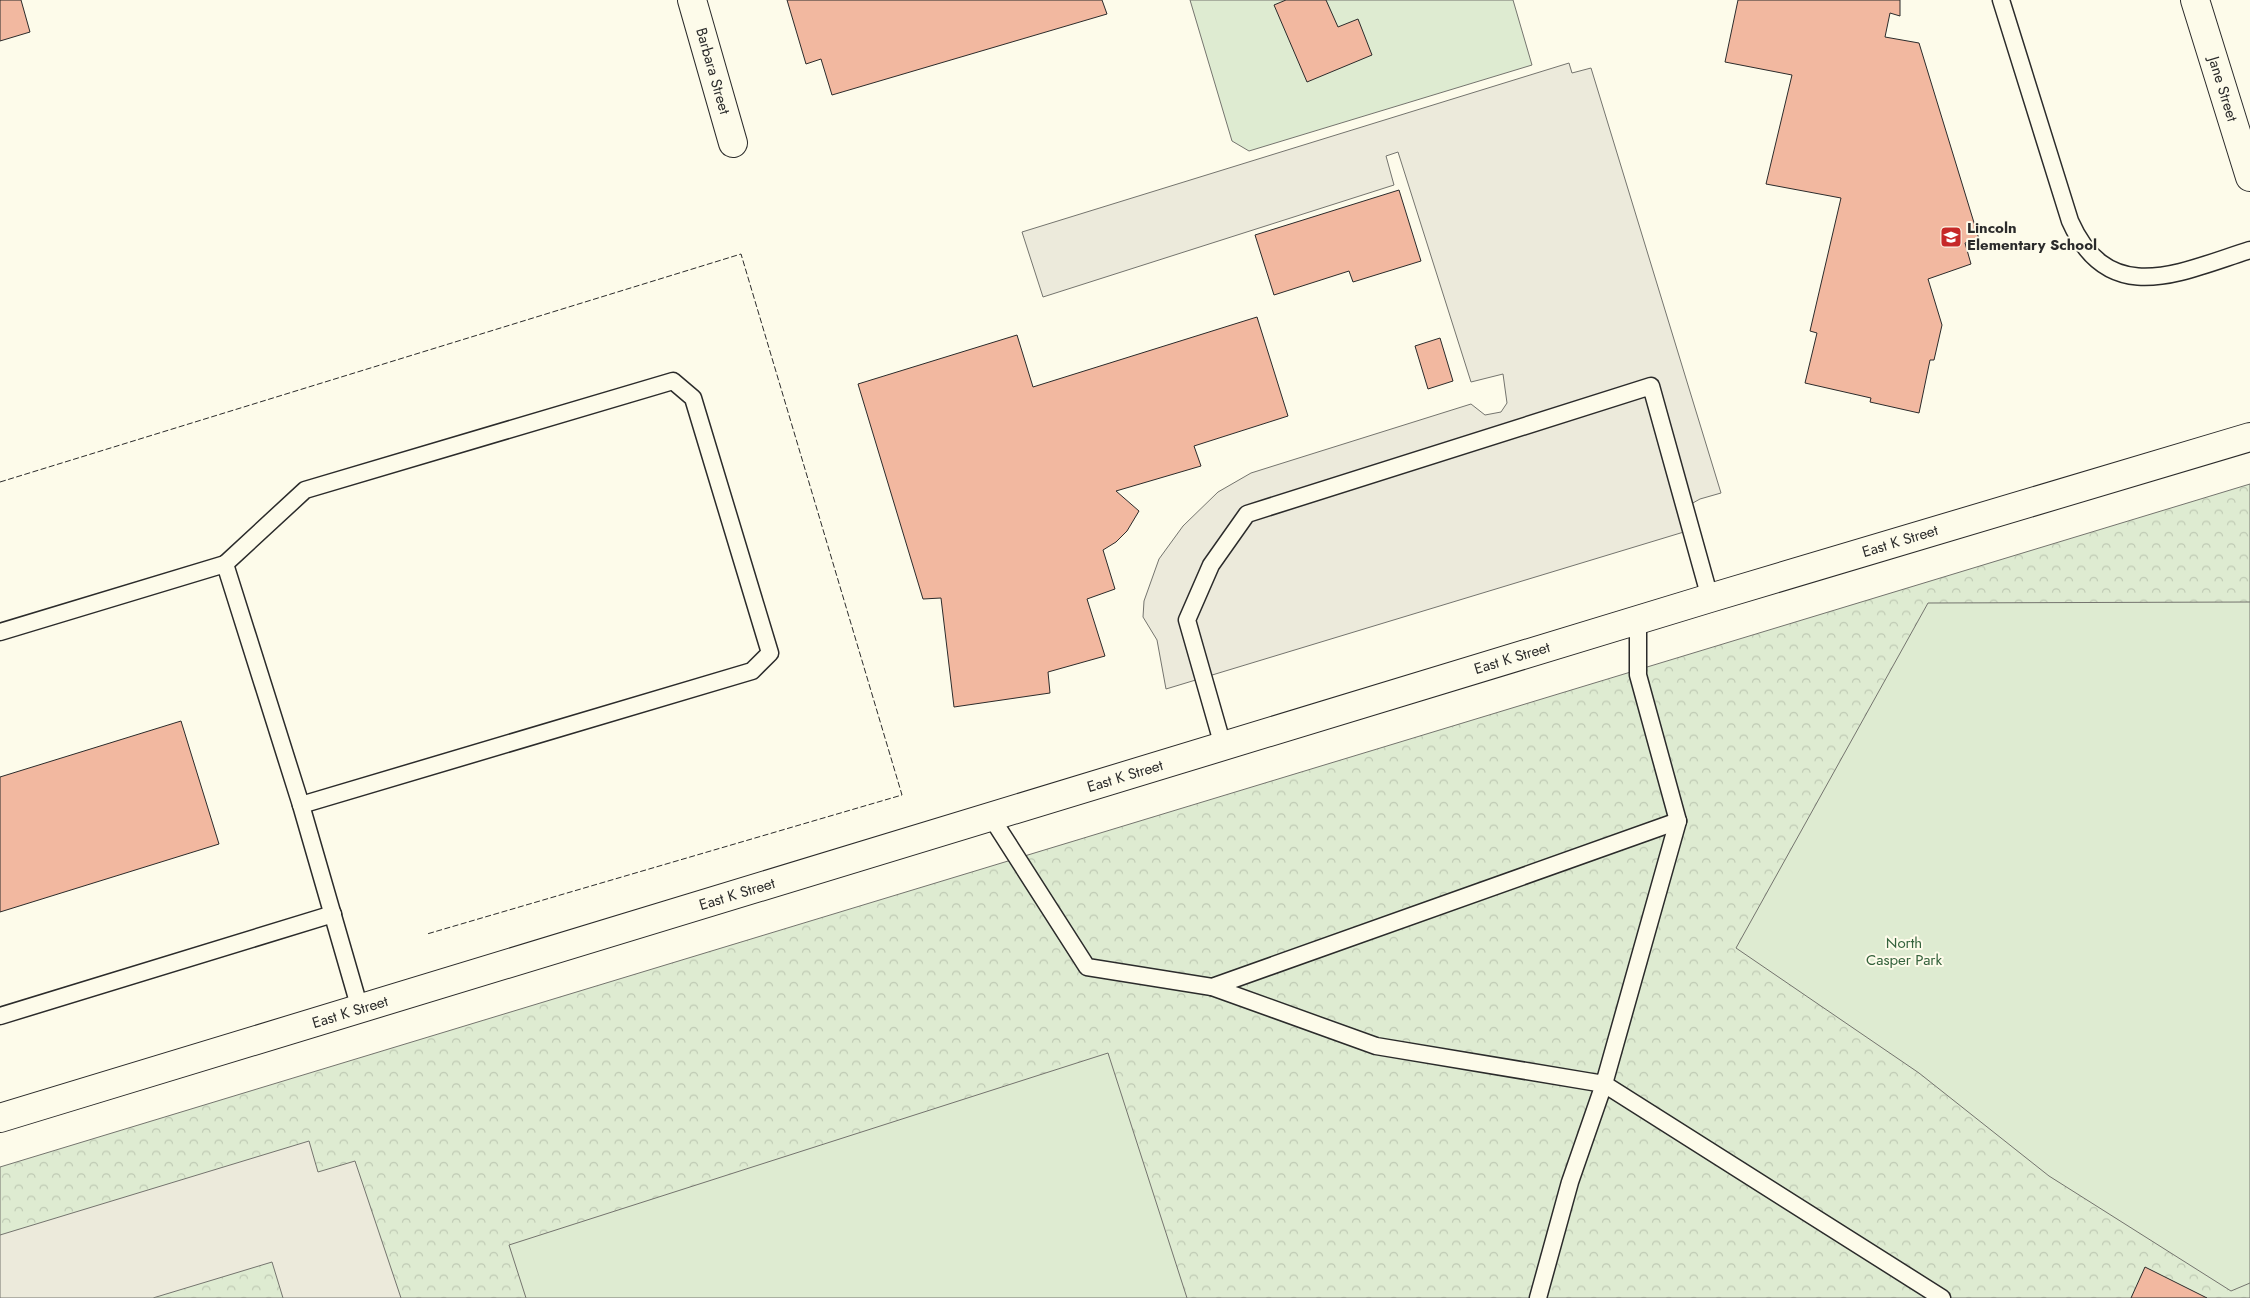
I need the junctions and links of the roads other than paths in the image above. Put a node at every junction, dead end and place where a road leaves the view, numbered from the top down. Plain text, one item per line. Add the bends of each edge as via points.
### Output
1 (692, 0) edge
2 (2001, 0) edge
3 (2196, 0) edge
4 (733, 143) dead end
5 (2250, 177) edge
6 (2250, 250) edge
7 (2250, 437) edge
8 (225, 564) junction
9 (1710, 598) junction
10 (1638, 620) junction
11 (0, 632) edge
12 (1223, 746) junction
13 (300, 805) junction
14 (991, 817) junction
15 (1678, 822) junction
16 (332, 914) junction
17 (1212, 987) junction
18 (360, 1008) junction
19 (0, 1016) edge
20 (1604, 1084) junction
21 (0, 1118) edge
22 (1538, 1298) edge
23 (1942, 1298) edge

1 - 4 street, Barbara Street
2 - 6 lane via 2070,221 2078,240 2092,256 2115,271 2150,278 2170,275
3 - 5 street, Jane Street
7 - 9 street, East K Street
8 - 11 lane
8 - 13 lane
8 - 13 lane via 305,490 673,381 693,398 770,654 752,671
9 - 10 street, East K Street
9 - 12 lane via 1651,386 1247,514 1211,565 1187,620
10 - 12 street, East K Street
10 - 15 lane via 1638,675
12 - 14 street, East K Street
13 - 16 lane
14 - 17 lane via 1087,968
14 - 18 street, East K Street
15 - 17 lane
15 - 20 lane
16 - 18 lane
16 - 19 lane
17 - 20 lane via 1376,1046
18 - 21 street, East K Street
20 - 22 lane via 1570,1182
20 - 23 lane

